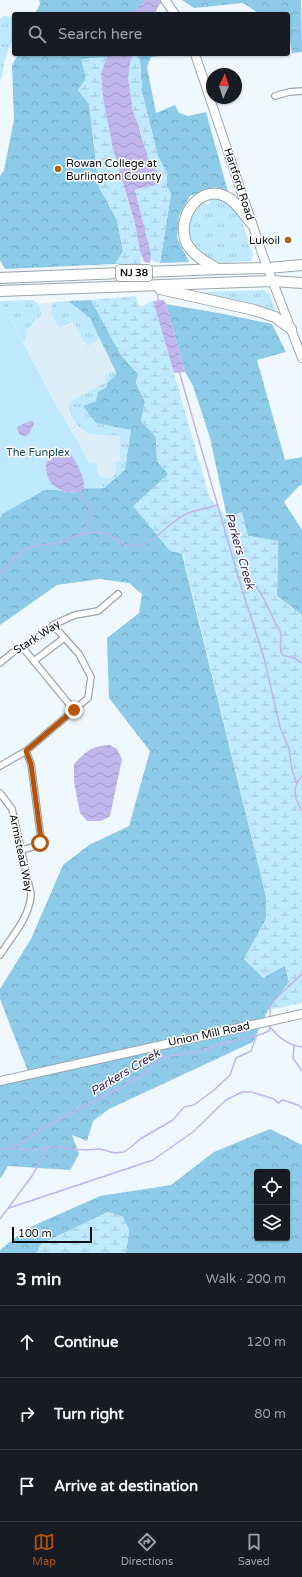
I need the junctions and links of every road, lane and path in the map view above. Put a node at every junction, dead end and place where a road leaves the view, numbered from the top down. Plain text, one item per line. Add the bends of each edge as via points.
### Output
1 (165, 0) edge
2 (174, 12) edge
3 (196, 56) edge
4 (302, 91) edge
5 (275, 96) dead end
6 (251, 222) junction
7 (302, 265) edge
8 (268, 268) junction
9 (218, 269) junction
10 (0, 278) edge
11 (272, 281) junction
12 (302, 283) edge
13 (145, 285) junction
14 (0, 291) edge
15 (291, 329) junction
16 (302, 358) edge
17 (118, 594) dead end
18 (53, 625) junction
19 (64, 638) junction
20 (23, 648) junction
21 (34, 661) junction
22 (0, 663) edge
23 (74, 710) junction
24 (26, 751) junction
25 (0, 766) edge
26 (0, 793) edge
27 (21, 850) junction
28 (0, 955) edge
29 (302, 1014) edge
30 (0, 1081) edge

1 - 2 street
3 - 6 street, Hartford Road
4 - 5 street
6 - 8 street, Hartford Road
6 - 9 highway via 237,205 227,196 220,194 203,197 189,209 184,226 187,243 198,256
7 - 8 highway, NJ 38
8 - 9 highway, NJ 38
8 - 11 street, Hartford Road
9 - 10 highway, NJ 38
11 - 12 highway, NJ 38
11 - 13 highway, NJ 38
11 - 15 street, Hartford Road
13 - 14 highway, NJ 38
13 - 15 highway via 254,310 275,317
15 - 16 street, Hartford Road
17 - 18 street, Stark Way via 98,611 75,615
18 - 19 street
18 - 20 street, Stark Way
19 - 21 street
19 - 23 street via 79,654 91,677 88,698
20 - 21 street
20 - 22 street, Stark Way via 17,649
21 - 23 street
23 - 24 street
24 - 25 street
24 - 27 street via 31,764 41,839 37,845
26 - 27 street, Armistead Way via 12,809
27 - 28 street, Armistead Way via 31,894 30,904 27,915
29 - 30 street, Union Mill Road

